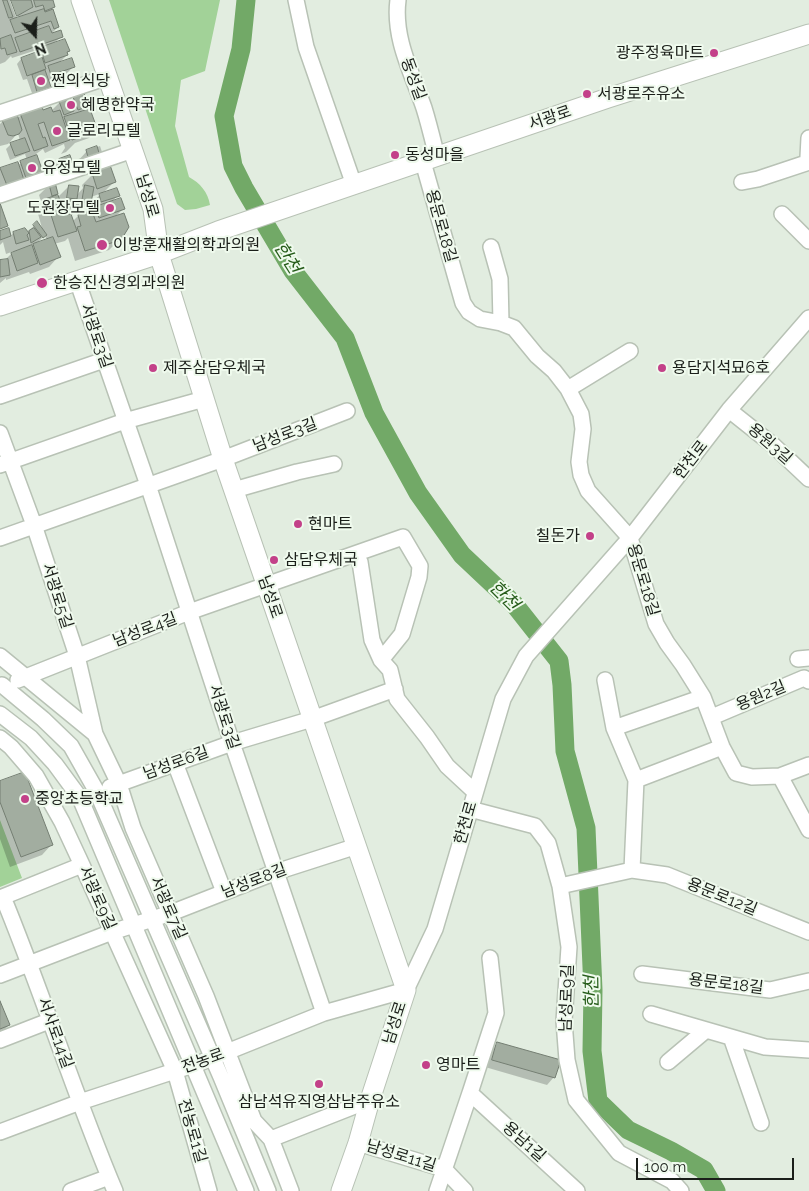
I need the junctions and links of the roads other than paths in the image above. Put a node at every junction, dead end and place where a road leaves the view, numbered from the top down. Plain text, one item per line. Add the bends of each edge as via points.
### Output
1 (81, 0) edge
2 (296, 0) edge
3 (398, 0) edge
4 (809, 34) edge
5 (108, 76) junction
6 (0, 114) edge
7 (809, 138) edge
8 (133, 150) junction
9 (430, 159) junction
10 (809, 162) edge
11 (742, 182) dead end
12 (354, 185) junction
13 (0, 196) edge
14 (782, 214) dead end
15 (809, 240) edge
16 (491, 247) dead end
17 (159, 254) junction
18 (77, 280) junction
19 (0, 306) edge
20 (809, 318) edge
21 (500, 323) junction
22 (630, 351) dead end
23 (104, 360) junction
24 (568, 389) junction
25 (0, 396) edge
26 (204, 399) junction
27 (729, 410) junction
28 (347, 411) dead end
29 (125, 421) junction
30 (0, 433) edge
31 (223, 460) junction
32 (5, 463) edge
33 (334, 464) dead end
34 (809, 478) edge
35 (148, 485) junction
36 (234, 490) junction
37 (34, 525) junction
38 (0, 538) edge
39 (630, 538) junction
40 (356, 554) junction
41 (266, 584) junction
42 (190, 612) junction
43 (0, 656) edge
44 (76, 656) junction
45 (381, 660) junction
46 (24, 678) junction
47 (605, 680) dead end
48 (809, 681) edge
49 (1, 686) edge
50 (395, 689) junction
51 (703, 697) junction
52 (0, 714) edge
53 (712, 717) junction
54 (312, 719) junction
55 (614, 728) junction
56 (94, 734) junction
57 (0, 738) edge
58 (232, 743) junction
59 (722, 747) junction
60 (176, 764) junction
61 (809, 765) edge
62 (780, 776) junction
63 (636, 780) junction
64 (119, 784) junction
65 (97, 792) junction
66 (475, 792) junction
67 (470, 810) junction
68 (809, 830) edge
69 (356, 846) junction
70 (82, 865) junction
71 (632, 870) junction
72 (276, 872) junction
73 (566, 885) junction
74 (224, 892) junction
75 (2, 897) edge
76 (171, 913) junction
77 (153, 918) junction
78 (134, 925) junction
79 (112, 932) junction
80 (809, 932) edge
81 (490, 958) dead end
82 (30, 964) junction
83 (642, 974) dead end
84 (0, 975) edge
85 (809, 981) edge
86 (406, 990) junction
87 (324, 1013) junction
88 (651, 1014) dead end
89 (50, 1021) junction
90 (706, 1030) junction
91 (731, 1037) junction
92 (0, 1040) edge
93 (809, 1050) edge
94 (229, 1052) junction
95 (212, 1058) junction
96 (668, 1062) dead end
97 (193, 1065) junction
98 (175, 1071) junction
99 (470, 1093) junction
100 (370, 1100) junction
101 (80, 1102) junction
102 (761, 1124) dead end
103 (0, 1132) edge
104 (271, 1139) junction
105 (358, 1143) junction
106 (444, 1169) junction
107 (112, 1184) edge
108 (672, 1188) edge
109 (71, 1191) edge
110 (209, 1191) edge
111 (246, 1191) edge
112 (268, 1191) edge
113 (291, 1191) edge
114 (341, 1191) edge
115 (437, 1191) edge
116 (465, 1191) edge
117 (577, 1191) edge

1 - 5 main road, 남성로
2 - 12 street via 306,47
3 - 9 street, 동성길 via 396,16 402,48 424,108
4 - 9 main road, 서광로
5 - 6 street
5 - 8 main road, 남성로
7 - 10 street
8 - 13 street
8 - 17 main road, 남성로 via 153,209
9 - 12 main road, 서광로
9 - 21 street, 용문로18길 via 462,303 480,319
10 - 11 street
12 - 17 main road, 서광로
14 - 15 street
16 - 21 street via 500,278
17 - 18 main road
17 - 26 main road, 남성로
18 - 19 main road
18 - 23 street, 서광로3길
20 - 27 street, 한천로
21 - 24 street, 용문로18길 via 514,328
22 - 24 street
23 - 25 street
23 - 29 street, 서광로3길
24 - 39 street, 용문로18길 via 581,414 583,429 579,462 588,492
26 - 29 street
26 - 31 main road, 남성로
27 - 34 street, 용원3길
27 - 39 street, 한천로
28 - 31 street, 남성로3길
29 - 32 street
29 - 35 street, 서광로3길
30 - 32 street, 서광로5길
31 - 35 street
31 - 36 main road, 남성로
32 - 37 street, 서광로5길
33 - 36 street
35 - 37 street
35 - 42 street, 서광로3길
36 - 41 main road, 남성로
37 - 38 street
37 - 44 street, 서광로5길
39 - 51 street, 용문로18길 via 656,624
39 - 66 street, 한천로 via 526,656 503,700
40 - 41 street, 남성로4길
40 - 45 street via 372,640
40 - 45 street, 남성로4길 via 403,537 420,566 402,634
41 - 42 street, 남성로4길
41 - 54 main road, 남성로
42 - 44 street, 남성로4길
42 - 58 street, 서광로3길
43 - 46 street, 서광로7길
44 - 46 street, 남성로4길
44 - 56 street, 서광로5길
45 - 50 street via 390,670
46 - 49 street, 남성로4길
46 - 56 street, 서광로7길
47 - 55 street
48 - 53 street, 용원2길 via 804,678
49 - 65 street via 71,746
50 - 54 street, 남성로6길
50 - 66 street via 397,699 447,766
51 - 53 street, 용문로18길
51 - 55 street
52 - 78 street via 31,738 80,798
53 - 59 street, 용문로18길
54 - 58 street, 남성로6길
54 - 69 main road, 남성로
55 - 63 street
56 - 64 street, 서광로7길
57 - 70 street, 서광로9길 via 36,776
58 - 60 street, 남성로6길
58 - 72 street, 서광로3길
59 - 62 street, 용문로18길 via 736,773 752,777
59 - 63 street
60 - 64 street, 남성로6길
60 - 74 street
61 - 62 street
62 - 68 street
63 - 71 street
64 - 65 street, 남성로6길
64 - 76 street, 서광로7길 via 133,828
65 - 77 street
66 - 67 street, 한천로
67 - 73 street, 남성로9길 via 535,826 548,843
67 - 86 street, 한천로 via 434,929
69 - 72 street, 남성로8길
69 - 86 main road, 남성로
70 - 75 street
70 - 79 street, 서광로9길
71 - 73 street, 용문로12길
71 - 80 street, 용문로12길 via 667,874
72 - 74 street, 남성로8길
72 - 87 street, 서광로3길
73 - 108 street, 남성로9길 via 569,947 564,1021 567,1060 576,1100 618,1153
74 - 76 street, 남성로8길
75 - 82 street, 서사로14길
76 - 77 street, 남성로8길
76 - 94 street, 서광로7길
77 - 78 street
77 - 95 street
78 - 79 street
78 - 97 street
79 - 82 street
79 - 98 street, 서광로9길
81 - 99 street via 496,1013
82 - 84 street
82 - 89 street, 서사로14길
83 - 85 street, 용문로18길 via 770,990
86 - 87 street, 전농로
86 - 100 main road, 남성로
87 - 94 street, 전농로
88 - 90 street
89 - 92 street
89 - 101 street, 서사로14길
90 - 91 street
90 - 96 street
91 - 93 street via 765,1048
91 - 102 street
94 - 95 street, 전농로
94 - 104 street, 서광로7길 via 254,1121
95 - 97 street, 전농로
95 - 112 street
97 - 98 street, 전농로
97 - 111 street
98 - 101 street, 전농로
98 - 110 street, 전농로1길
99 - 106 street
99 - 117 street, 용남1길
100 - 104 street
100 - 105 main road, 남성로
101 - 103 street, 전농로
101 - 107 street, 서사로14길
104 - 113 street, 서광로7길
105 - 106 street, 남성로11길
105 - 114 main road, 남성로
106 - 115 street
106 - 116 street, 남성로11길
107 - 109 street

